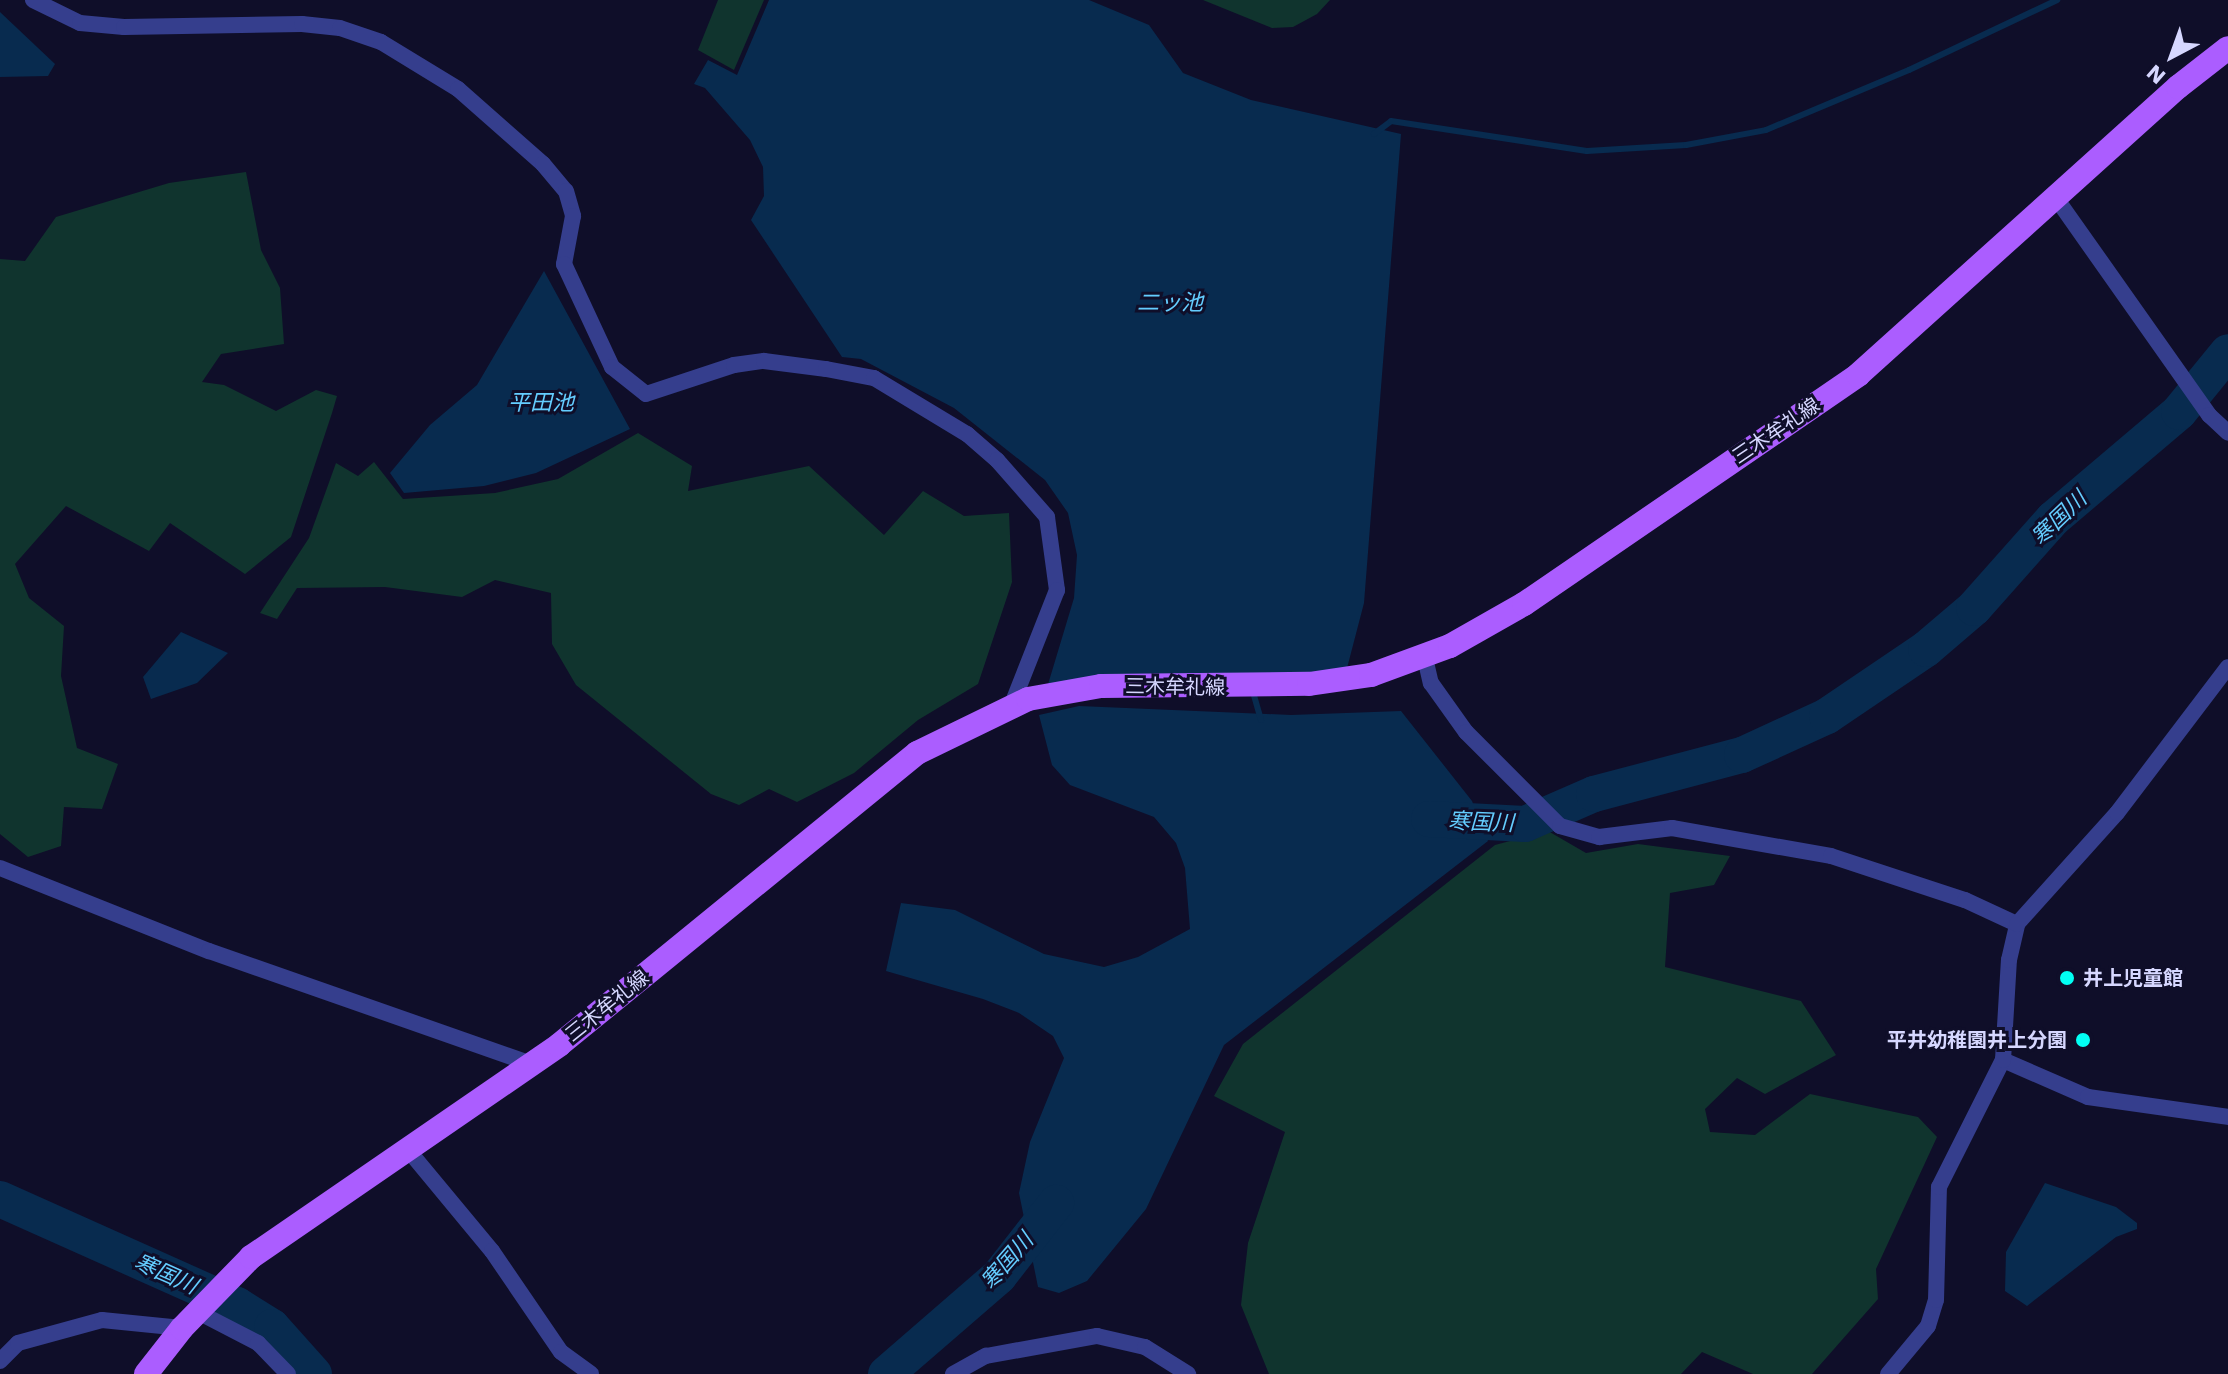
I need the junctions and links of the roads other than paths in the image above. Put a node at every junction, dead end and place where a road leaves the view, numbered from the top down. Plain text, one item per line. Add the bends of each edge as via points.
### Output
1 (33, 0) edge
2 (2228, 48) edge
3 (2056, 198) junction
4 (2228, 433) edge
5 (1414, 661) junction
6 (2228, 667) edge
7 (1020, 702) junction
8 (0, 868) edge
9 (2017, 924) junction
10 (2003, 1060) junction
11 (532, 1064) junction
12 (2228, 1117) edge
13 (409, 1151) junction
14 (193, 1315) junction
15 (0, 1361) edge
16 (146, 1374) edge
17 (288, 1374) edge
18 (591, 1374) edge
19 (953, 1374) edge
20 (1188, 1374) edge
21 (1888, 1374) edge

1 - 7 street via 80,23 302,24 340,28 381,42 458,89 566,191 573,216 564,264 612,367 646,394 734,365 764,361 874,378 967,434 1047,517 1057,590
2 - 3 main road, 三木牟礼線
3 - 4 street via 2209,415
3 - 5 main road, 三木牟礼線 via 1858,375 1524,604
5 - 7 main road, 三木牟礼線 via 1371,675 1309,684 1101,686
5 - 9 street via 1466,732 1560,826 1599,837 1672,828 1831,856 1965,900
6 - 9 street via 2117,813
7 - 11 main road, 三木牟礼線 via 917,753
8 - 11 street via 209,951
9 - 10 street via 2009,960
10 - 12 street via 2088,1097
10 - 21 street via 1939,1187 1936,1300 1928,1326
11 - 13 main road, 三木牟礼線
13 - 14 main road, 三木牟礼線 via 308,1215 223,1282
13 - 18 street via 492,1251 561,1352
14 - 15 street via 102,1320 18,1343
14 - 16 main road, 三木牟礼線
14 - 17 street via 258,1343
19 - 20 street via 986,1356 1097,1336 1145,1347

